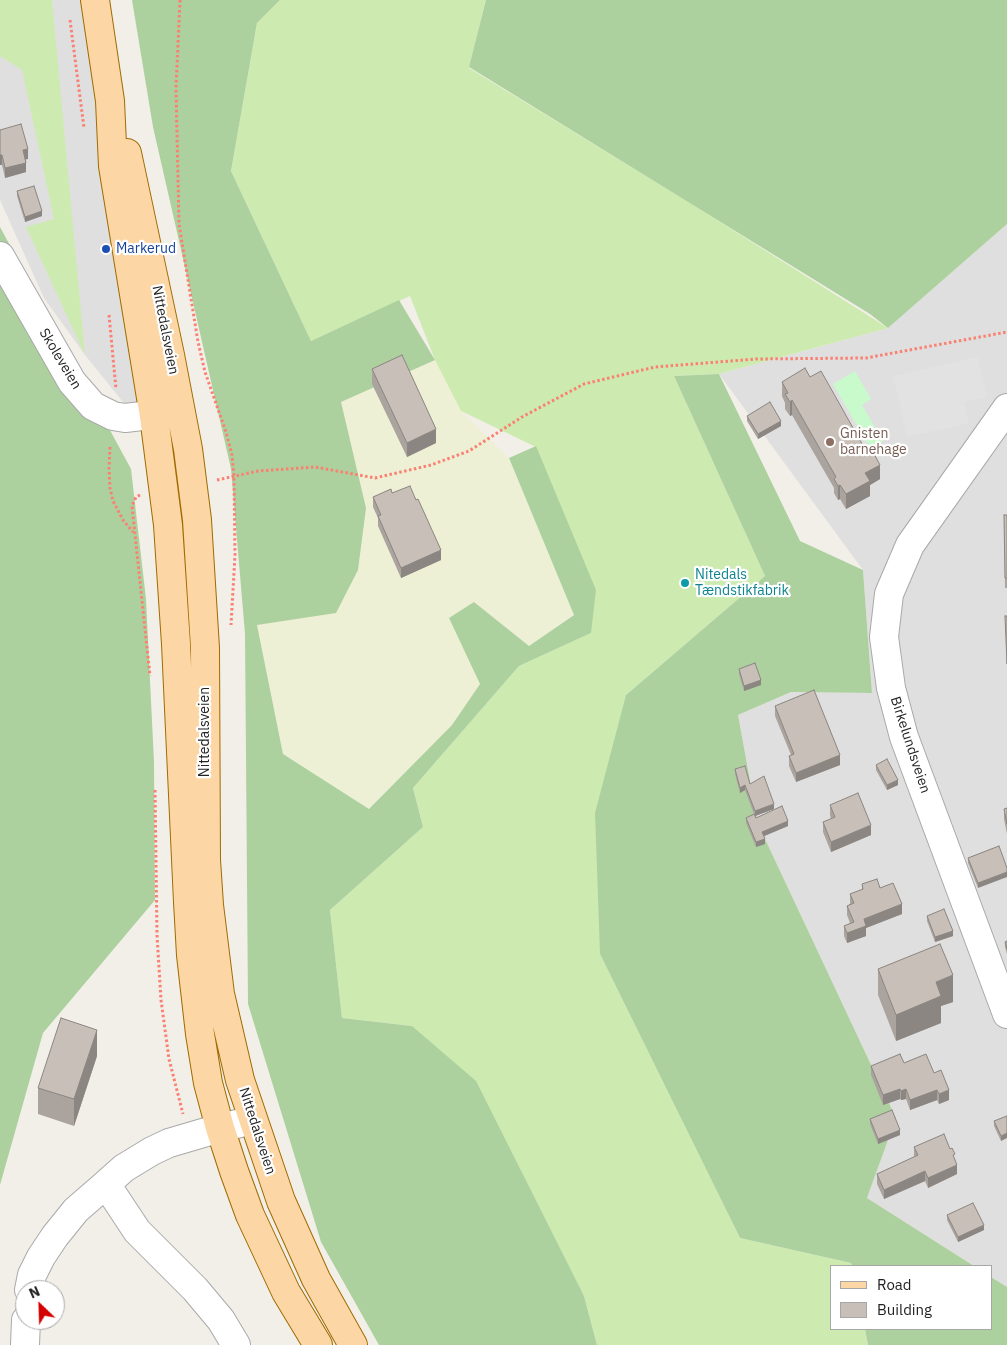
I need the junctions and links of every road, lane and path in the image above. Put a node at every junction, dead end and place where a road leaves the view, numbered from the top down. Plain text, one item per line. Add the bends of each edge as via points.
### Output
1 (96, 0) edge
2 (180, 0) edge
3 (110, 101) junction
4 (0, 256) edge
5 (1007, 332) edge
6 (1007, 408) edge
7 (181, 411) junction
8 (154, 416) junction
9 (110, 446) dead end
10 (234, 477) junction
11 (208, 482) dead end
12 (148, 492) dead end
13 (231, 629) dead end
14 (1004, 998) edge
15 (253, 1120) junction
16 (220, 1128) junction
17 (106, 1184) junction
18 (31, 1280) edge
19 (26, 1330) edge
20 (25, 1345) edge
21 (236, 1345) edge
22 (318, 1345) edge
23 (353, 1345) edge

1 - 3 main road, Nittedalsveien
2 - 10 path via 176,88 179,224 204,372 226,432
3 - 7 main road, Nittedalsveien via 132,170
3 - 8 main road, Nittedalsveien via 113,166
4 - 8 street, Skoleveien via 83,396 93,406 114,416
5 - 10 path via 866,358 756,359 655,367 584,384 522,417 469,451 431,465 375,478 315,467 258,471
6 - 14 street, Birkelundsveien via 910,545 889,594 884,637 891,688 904,737
7 - 8 street, Skoleveien
7 - 15 main road, Nittedalsveien via 197,520 204,648 209,904 224,1013
8 - 16 main road, Nittedalsveien via 172,571 192,955 200,1034
9 - 12 path via 113,501 134,533 132,506 136,497
10 - 11 path
10 - 13 path via 235,570
15 - 16 street
15 - 23 main road, Nittedalsveien via 298,1241
16 - 17 street via 152,1151 124,1168
16 - 22 main road, Nittedalsveien via 254,1222 286,1292
17 - 18 street via 76,1210 54,1236
17 - 21 street via 137,1231 195,1289 221,1320
19 - 20 street

